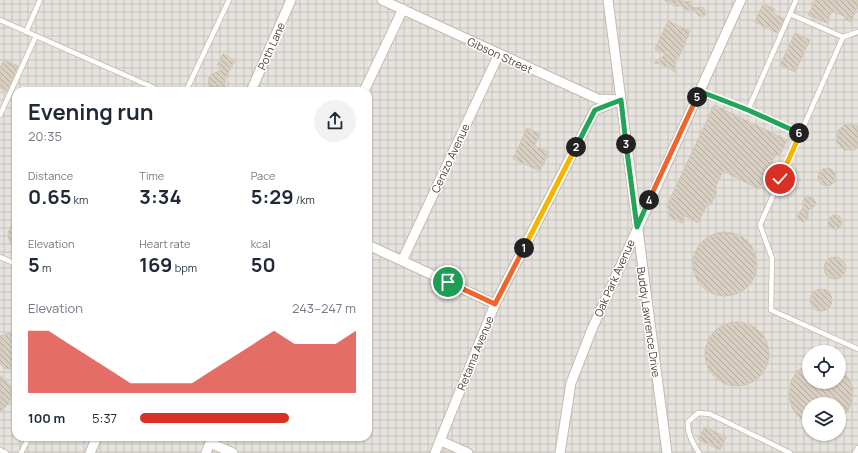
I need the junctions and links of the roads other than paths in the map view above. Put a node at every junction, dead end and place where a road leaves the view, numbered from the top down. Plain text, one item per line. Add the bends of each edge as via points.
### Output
1 (40, 0) edge
2 (229, 0) edge
3 (291, 0) edge
4 (382, 0) edge
5 (608, 0) edge
6 (741, 0) edge
7 (796, 0) edge
8 (403, 9) junction
9 (790, 14) junction
10 (0, 20) edge
11 (26, 32) junction
12 (858, 32) edge
13 (36, 36) junction
14 (843, 37) junction
15 (498, 54) junction
16 (13, 87) edge
17 (152, 87) edge
18 (188, 87) edge
19 (253, 87) edge
20 (366, 87) edge
21 (12, 89) edge
22 (699, 91) junction
23 (621, 100) junction
24 (748, 110) junction
25 (0, 115) edge
26 (800, 134) junction
27 (637, 227) junction
28 (372, 247) edge
29 (0, 257) edge
30 (402, 261) junction
31 (12, 262) edge
32 (495, 304) junction
33 (858, 349) edge
34 (26, 441) edge
35 (95, 441) edge
36 (441, 441) junction
37 (858, 448) edge
38 (0, 450) edge
39 (6, 453) edge
40 (21, 453) edge
41 (90, 453) edge
42 (206, 453) edge
43 (233, 453) edge
44 (435, 453) edge
45 (468, 453) edge
46 (560, 453) edge
47 (667, 453) edge
48 (700, 453) edge
49 (790, 453) edge
50 (855, 453) edge

1 - 11 lane
2 - 18 lane
3 - 19 street, Poth Lane
4 - 8 street, Gibson Street
5 - 23 street, Buddy Lawrence Drive
6 - 22 street, Oak Park Avenue
7 - 9 lane
8 - 15 street, Gibson Street
8 - 20 street
9 - 14 lane
9 - 24 lane
10 - 11 lane
11 - 13 lane
12 - 14 lane
13 - 16 lane
13 - 17 lane
14 - 26 lane
15 - 23 street, Gibson Street via 598,99
15 - 30 street, Cenizo Avenue
21 - 25 lane
22 - 24 lane
22 - 27 street, Oak Park Avenue
23 - 27 street, Buddy Lawrence Drive
23 - 32 street, Retama Avenue via 595,110
24 - 26 lane
26 - 33 lane via 760,225 772,258 771,310
27 - 46 street, Oak Park Avenue via 571,383
27 - 47 street, Buddy Lawrence Drive
28 - 30 street
29 - 31 lane
30 - 32 street
32 - 36 street, Retama Avenue
34 - 40 lane
35 - 41 street
36 - 44 street, Retama Avenue
36 - 45 street
37 - 50 lane
38 - 39 lane
42 - 43 street via 210,443
48 - 49 lane via 693,444 688,430 688,422 698,413 710,414

